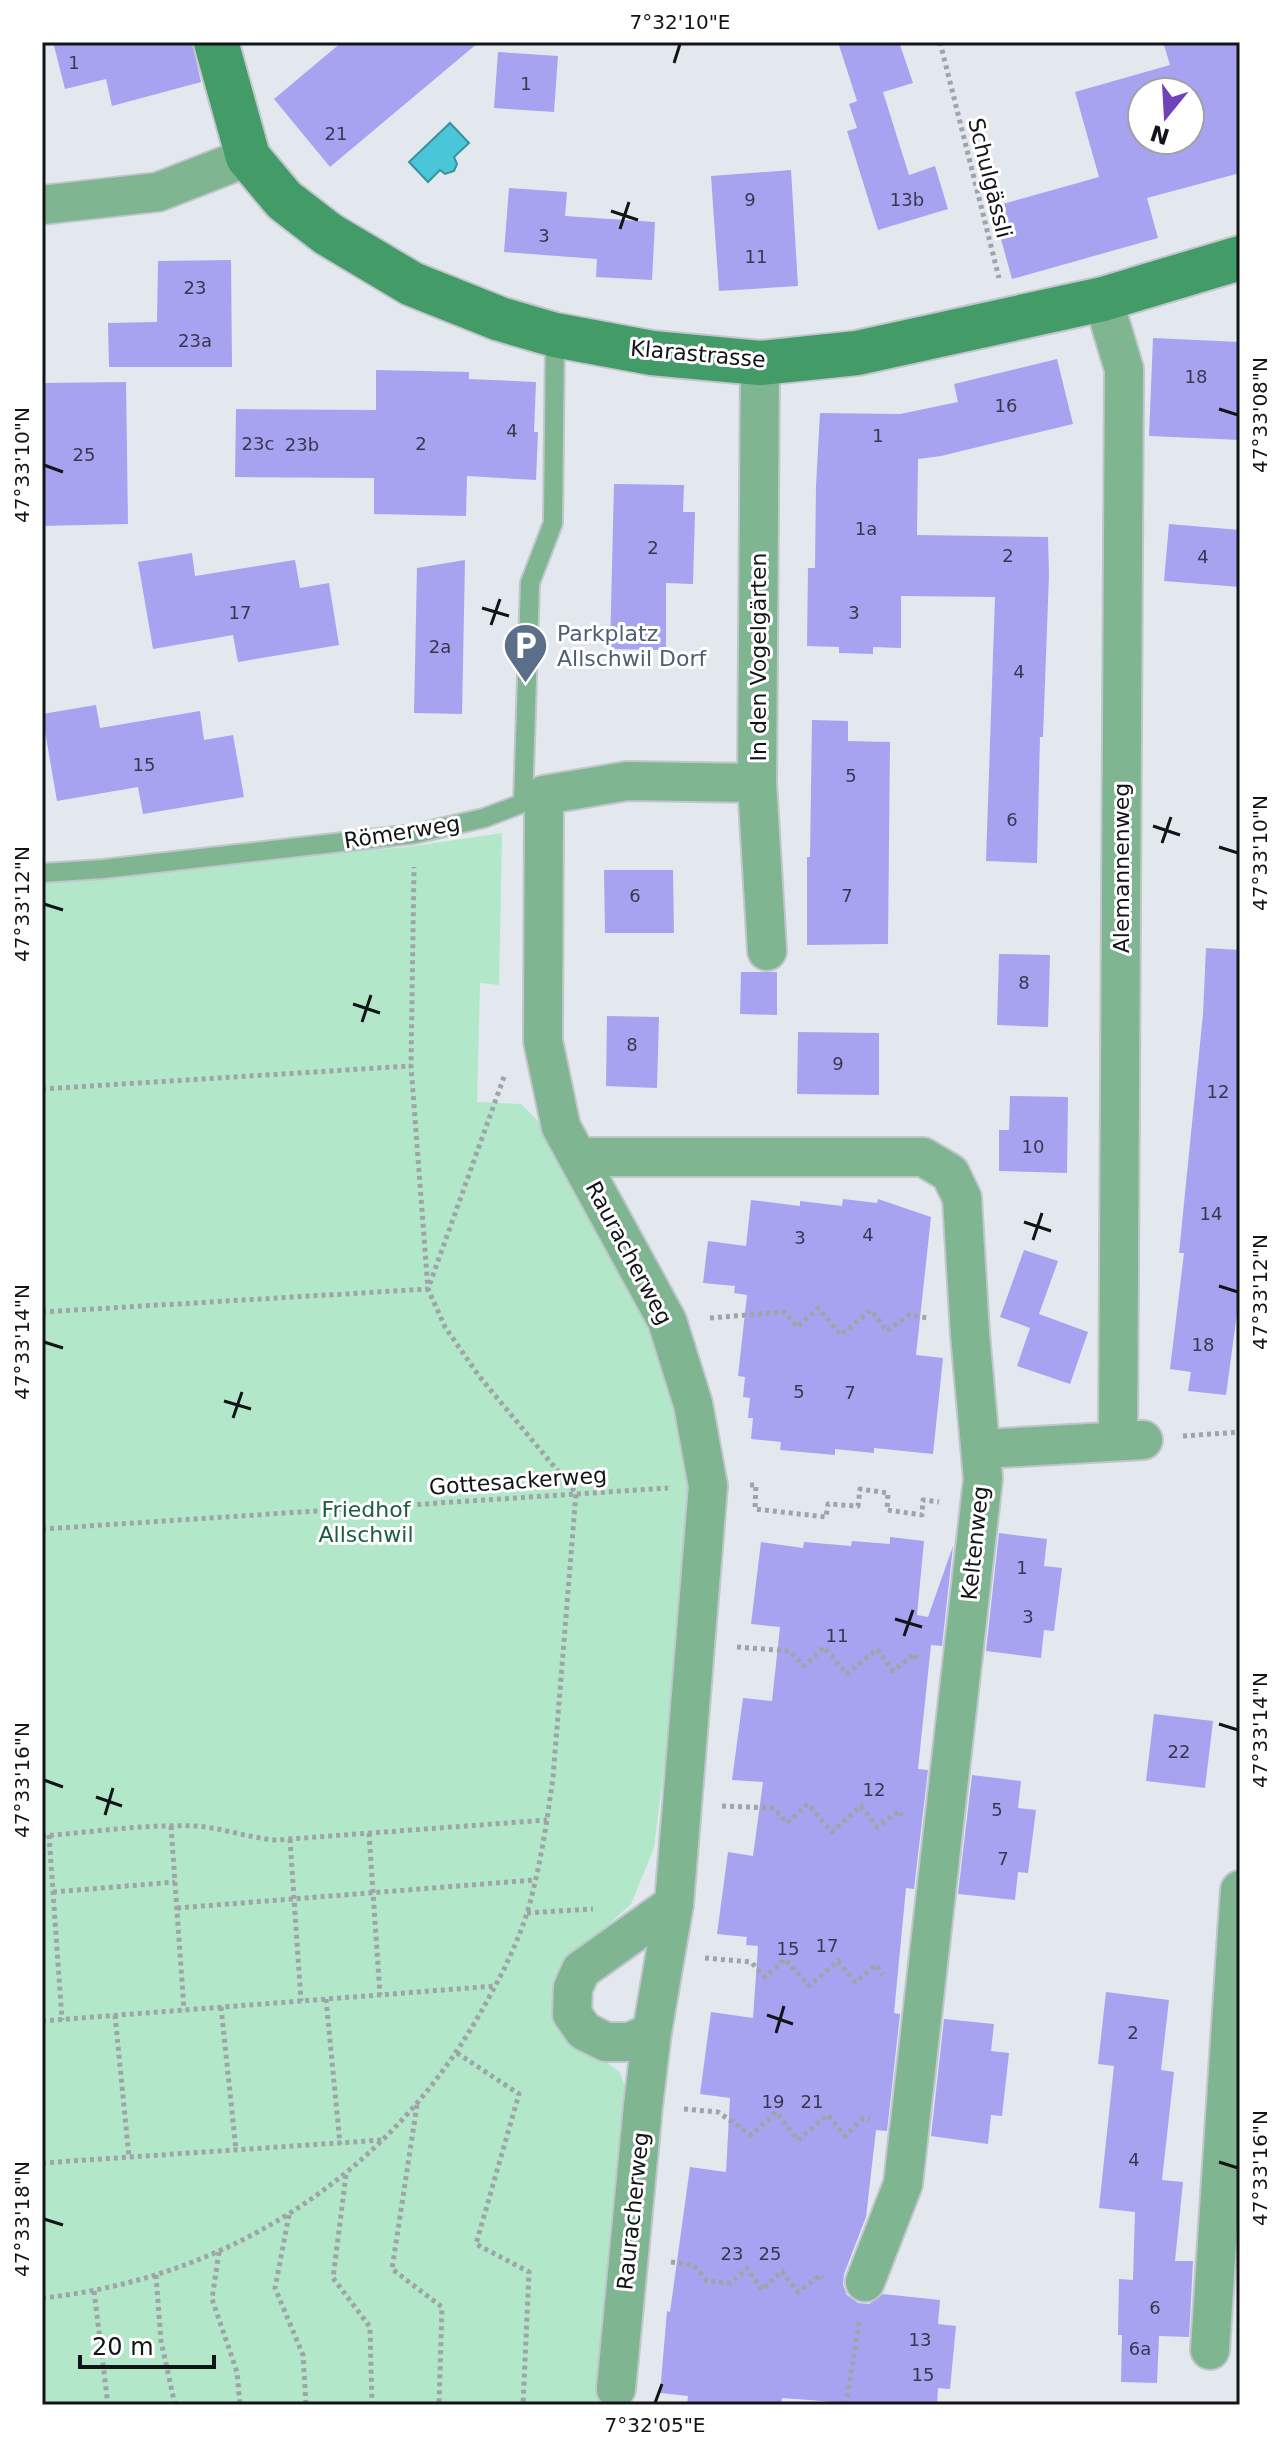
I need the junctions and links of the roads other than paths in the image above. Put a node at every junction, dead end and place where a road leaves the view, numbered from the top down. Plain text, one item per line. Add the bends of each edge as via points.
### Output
1 (216, 42) edge
2 (248, 157) junction
3 (42, 205) edge
4 (1240, 258) edge
5 (1103, 299) junction
6 (555, 335) junction
7 (760, 363) junction
8 (757, 783) junction
9 (534, 799) junction
10 (42, 873) edge
11 (767, 951) dead end
12 (578, 1157) junction
13 (1001, 1448) dead end
14 (1240, 1890) edge
15 (674, 1904) junction
16 (1239, 1932) edge
17 (652, 2032) junction
18 (865, 2282) road end
19 (1210, 2350) dead end
20 (616, 2389) dead end

1 - 2 street
2 - 3 street via 158,192
2 - 6 street, Klarastrasse via 284,200 390,273 500,319
4 - 5 street, Klarastrasse
5 - 7 street, Klarastrasse via 857,353
5 - 13 street, Alemannenweg via 1124,369 1130,1440
6 - 7 street, Klarastrasse via 652,353
6 - 9 lane via 553,523 530,583
7 - 8 street, In den Vogelgärten
8 - 9 street, Römerweg via 627,781
8 - 11 street, In den Vogelgärten
9 - 10 lane, Römerweg via 484,818 414,834
9 - 12 street, Rauracherweg via 543,1041 561,1127
12 - 15 street, Rauracherweg via 667,1321 693,1404 708,1486
12 - 18 street, Keltenweg via 923,1157 950,1173 962,1198 983,1479 903,2184
14 - 16 street
15 - 17 street, Rauracherweg
15 - 17 street via 581,1970 573,1988 572,2014 584,2031 606,2042 630,2042
16 - 19 street
17 - 20 street, Rauracherweg

